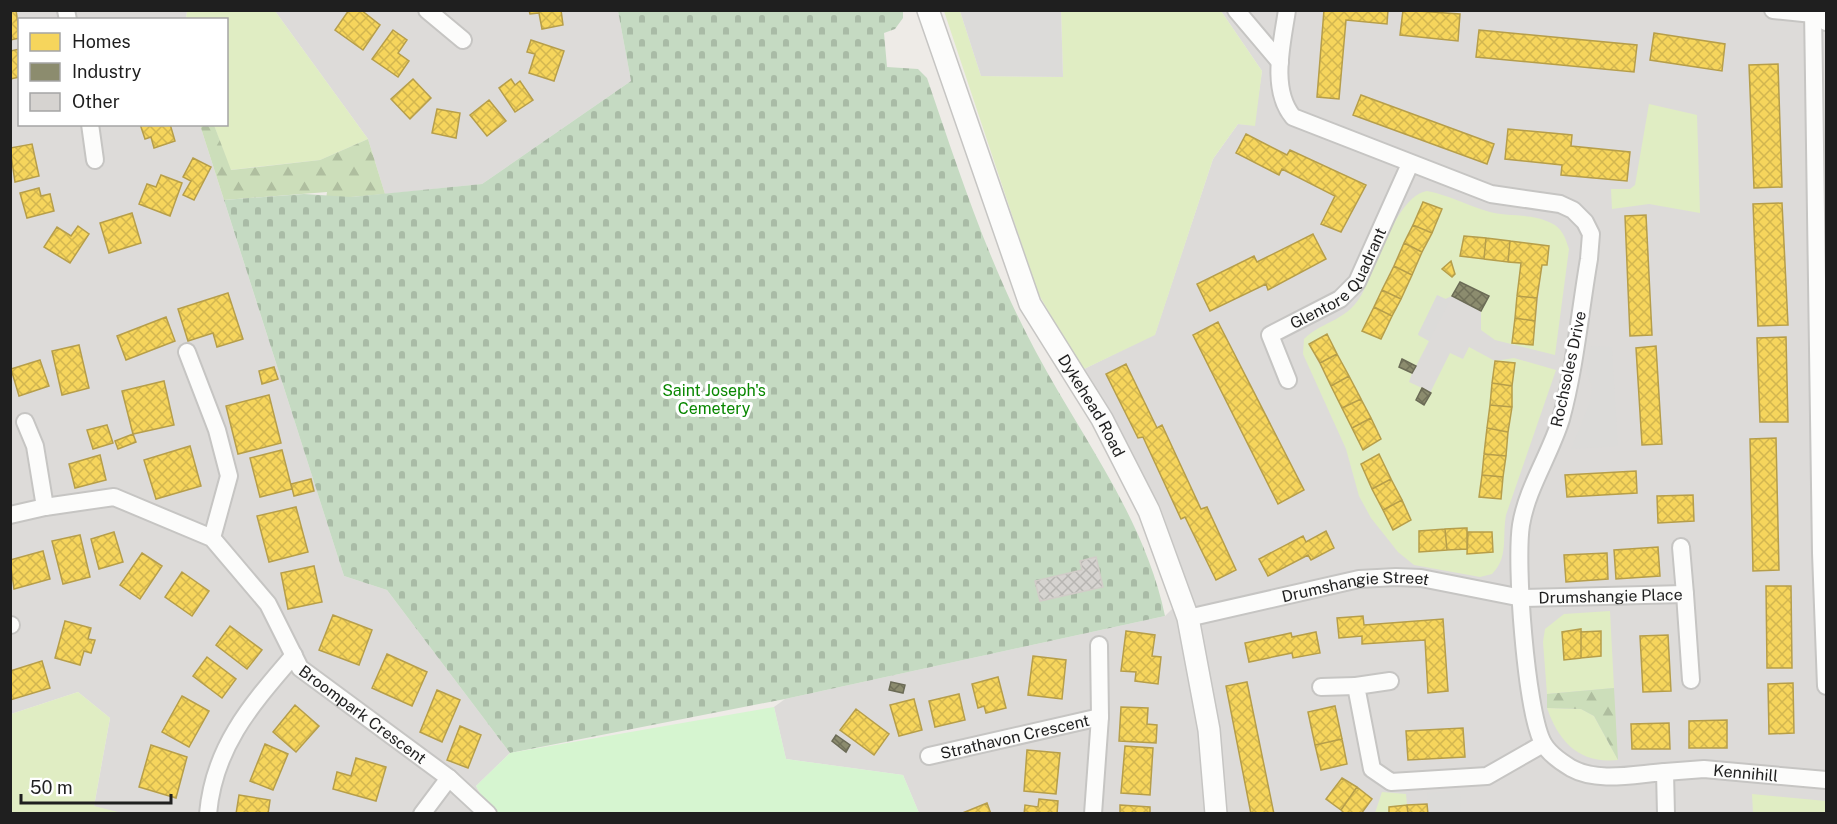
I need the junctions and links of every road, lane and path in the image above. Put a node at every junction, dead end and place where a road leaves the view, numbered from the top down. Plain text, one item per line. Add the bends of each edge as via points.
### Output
1 (427, 10) edge
2 (928, 10) edge
3 (1236, 10) edge
4 (1287, 10) edge
5 (1773, 10) edge
6 (1817, 14) edge
7 (463, 40) dead end
8 (1280, 62) junction
9 (90, 126) edge
10 (95, 160) dead end
11 (1410, 164) junction
12 (188, 352) dead end
13 (1288, 380) dead end
14 (25, 423) dead end
15 (45, 507) junction
16 (10, 515) edge
17 (212, 538) junction
18 (1682, 547) dead end
19 (1685, 594) junction
20 (1522, 598) junction
21 (1188, 618) junction
22 (1099, 645) dead end
23 (294, 655) junction
24 (1691, 680) dead end
25 (1390, 681) dead end
26 (1356, 686) junction
27 (1827, 686) edge
28 (1321, 687) dead end
29 (1100, 717) junction
30 (1543, 744) junction
31 (929, 756) dead end
32 (1665, 772) junction
33 (449, 778) junction
34 (1827, 780) edge
35 (208, 813) edge
36 (422, 813) edge
37 (488, 813) edge
38 (1093, 813) edge
39 (1216, 813) edge
40 (1666, 813) edge

1 - 7 street
2 - 21 street, Dykehead Road via 1030,304 1102,419 1149,512
3 - 8 street
4 - 8 street, Rochsoles Drive
5 - 6 street
6 - 27 street via 1821,542
8 - 11 street, Rochsoles Drive via 1284,106 1293,117
9 - 10 street
11 - 13 street, Glentore Quadrant via 1357,282 1340,299 1270,335
11 - 20 street, Rochsoles Drive via 1491,194 1560,204 1573,210 1591,234 1560,420 1521,526
12 - 17 street via 217,430 229,476
14 - 15 street via 35,446
15 - 16 street, Broompark Crescent
15 - 17 street, Broompark Crescent via 114,497
17 - 23 street, Broompark Crescent via 268,604
18 - 19 street
19 - 20 street, Drumshangie Place
19 - 24 street, Drumshangie Place
20 - 21 street, Drumshangie Street via 1396,576 1359,579
20 - 30 street, Rochsoles Drive via 1530,697
21 - 39 street, Dykehead Road via 1209,730
22 - 29 street
23 - 33 street, Broompark Crescent via 300,668
23 - 35 street via 229,737 210,792
25 - 26 street
26 - 28 street
26 - 30 street via 1372,769 1391,782 1487,776
29 - 31 street, Strathavon Crescent
29 - 38 street
30 - 32 street via 1572,768 1587,774 1602,777
32 - 34 street, Kennihill via 1704,769
32 - 40 street
33 - 36 street
33 - 37 street, Broompark Crescent

